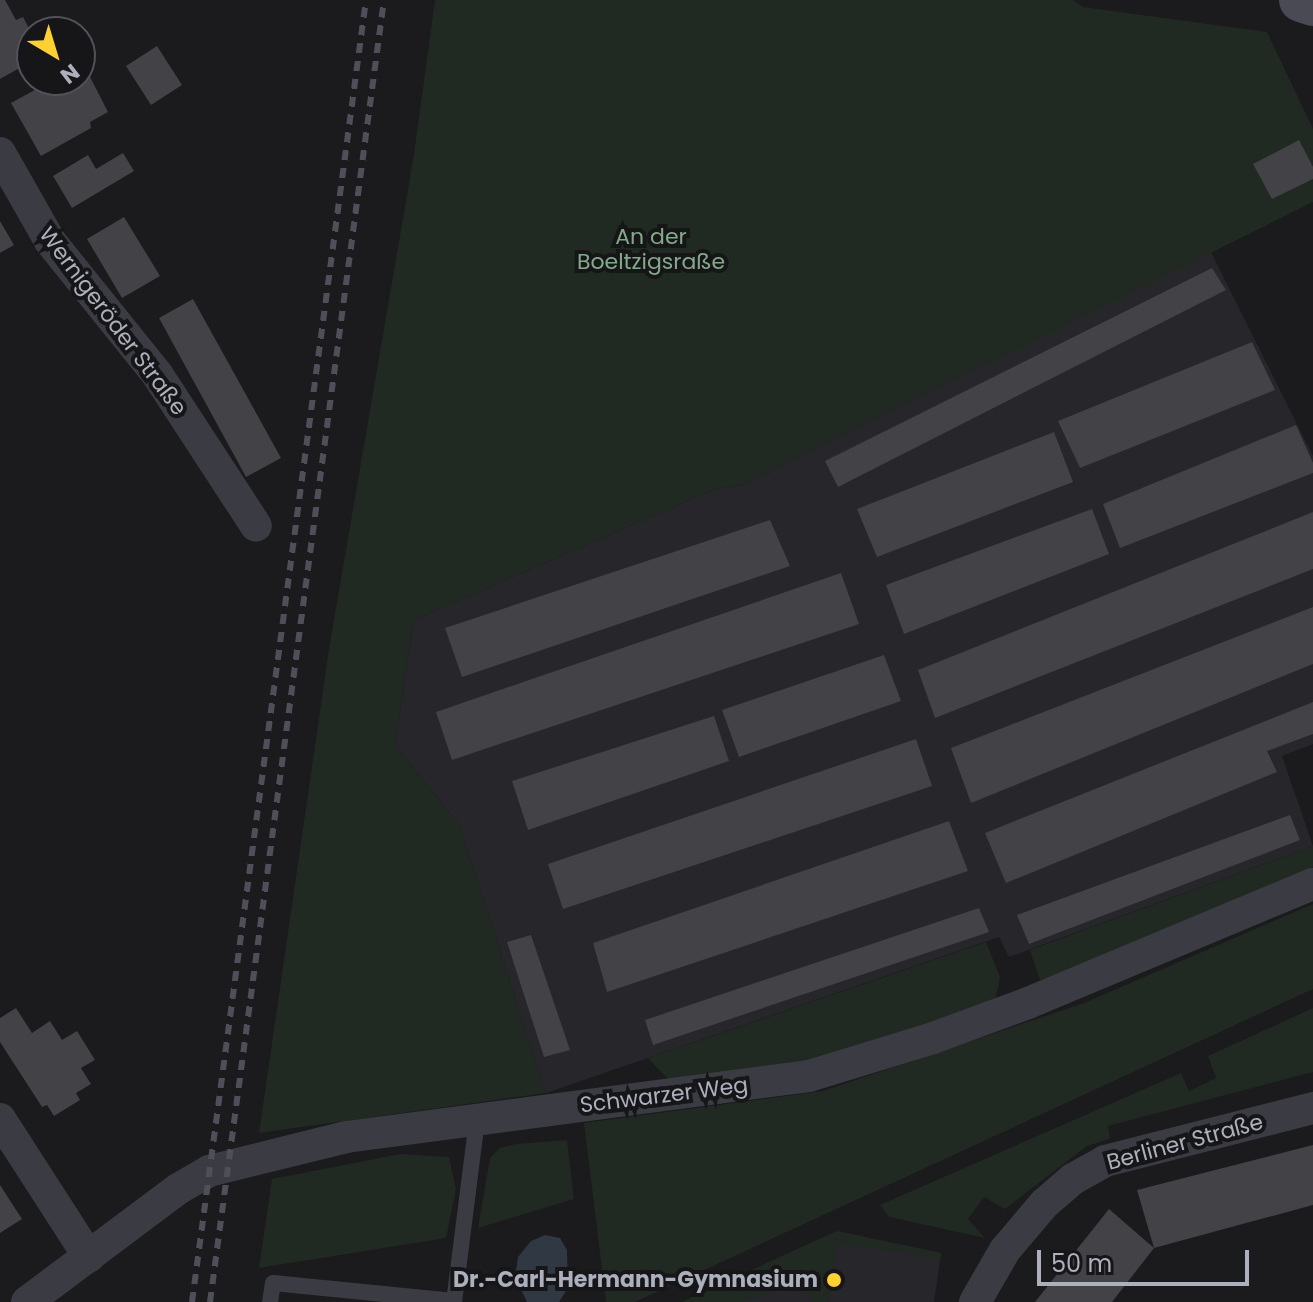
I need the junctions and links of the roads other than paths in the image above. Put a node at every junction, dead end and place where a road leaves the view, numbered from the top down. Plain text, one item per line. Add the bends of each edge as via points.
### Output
1 (1301, 0) edge
2 (1313, 4) edge
3 (0, 153) edge
4 (256, 526) dead end
5 (1313, 884) edge
6 (1313, 1108) edge
7 (0, 1119) edge
8 (477, 1121) junction
9 (89, 1257) junction
10 (454, 1301) edge
11 (27, 1302) edge
12 (270, 1302) edge
13 (975, 1302) edge

1 - 2 main road
3 - 4 street, Wernigeröder Straße via 50,241 157,374
5 - 8 street, Schwarzer Weg via 1028,1003 809,1076
6 - 13 street, Berliner Straße via 1105,1161 1084,1173 1044,1204 1017,1234
7 - 9 street
8 - 9 street, Schwarzer Weg via 346,1137 209,1171
8 - 10 lane
9 - 11 street, Schwarzer Weg
10 - 12 lane via 273,1283

